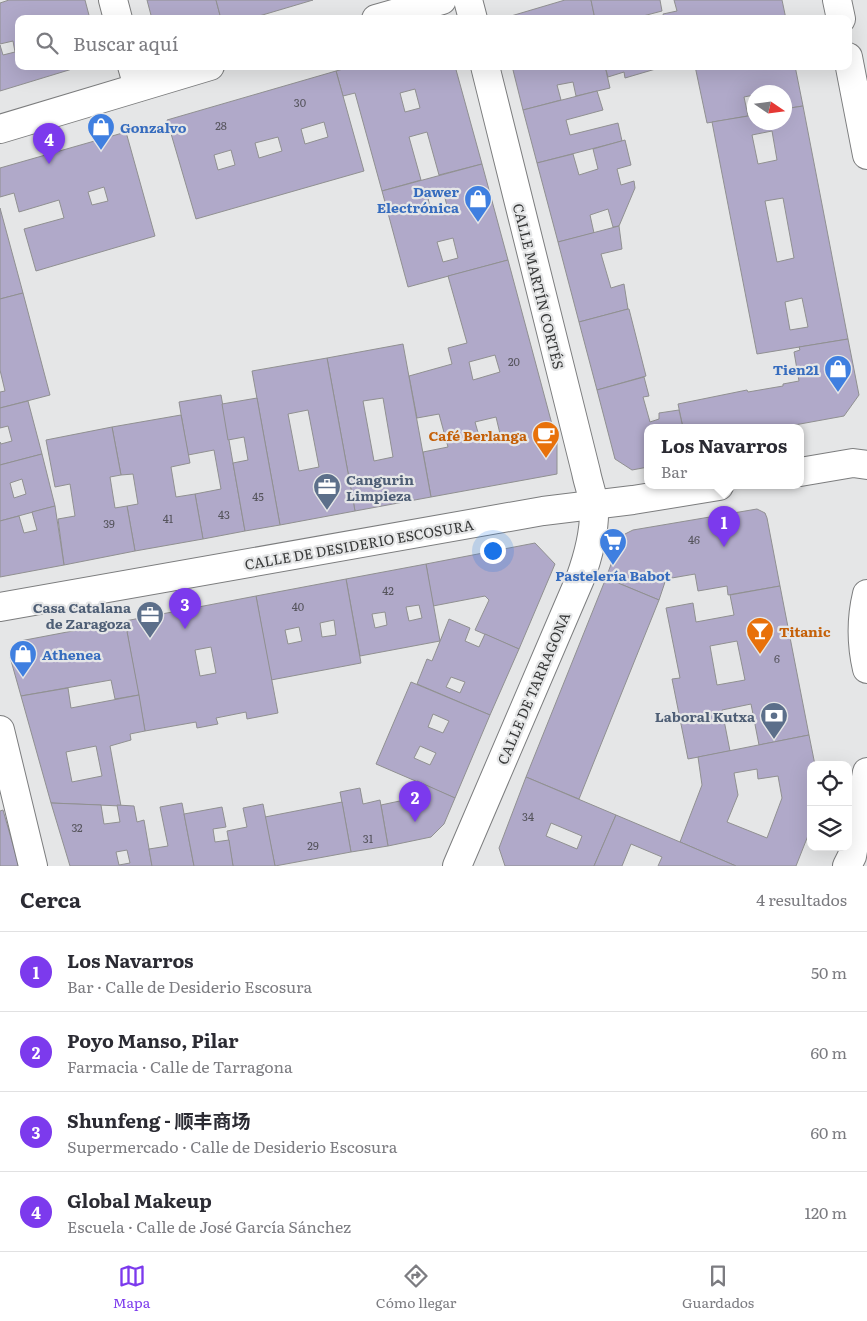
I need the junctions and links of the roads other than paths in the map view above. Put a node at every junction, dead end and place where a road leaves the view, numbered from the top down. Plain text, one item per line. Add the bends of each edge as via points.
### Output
1 (112, 0) edge
2 (442, 0) edge
3 (468, 0) edge
4 (837, 0) edge
5 (117, 15) edge
6 (390, 15) edge
7 (472, 15) edge
8 (840, 15) edge
9 (180, 70) edge
10 (485, 70) edge
11 (851, 70) edge
12 (135, 76) edge
13 (0, 129) edge
14 (867, 155) edge
15 (867, 464) edge
16 (804, 471) edge
17 (699, 489) edge
18 (594, 506) junction
19 (867, 594) edge
20 (0, 607) edge
21 (867, 669) edge
22 (0, 730) edge
23 (867, 772) edge
24 (855, 854) edge
25 (33, 866) edge
26 (457, 866) edge

1 - 5 street
2 - 6 street
3 - 7 street
4 - 8 street
9 - 12 street
10 - 18 street, CALLE MARTÍN CORTÉS
11 - 14 street
12 - 13 street
15 - 16 street
17 - 18 street, CALLE DE DESIDERIO ESCOSURA
18 - 20 street, CALLE DE DESIDERIO ESCOSURA via 543,511
18 - 26 street, CALLE DE TARRAGONA via 586,562 580,579
19 - 21 street via 862,628
22 - 25 street
23 - 24 street

